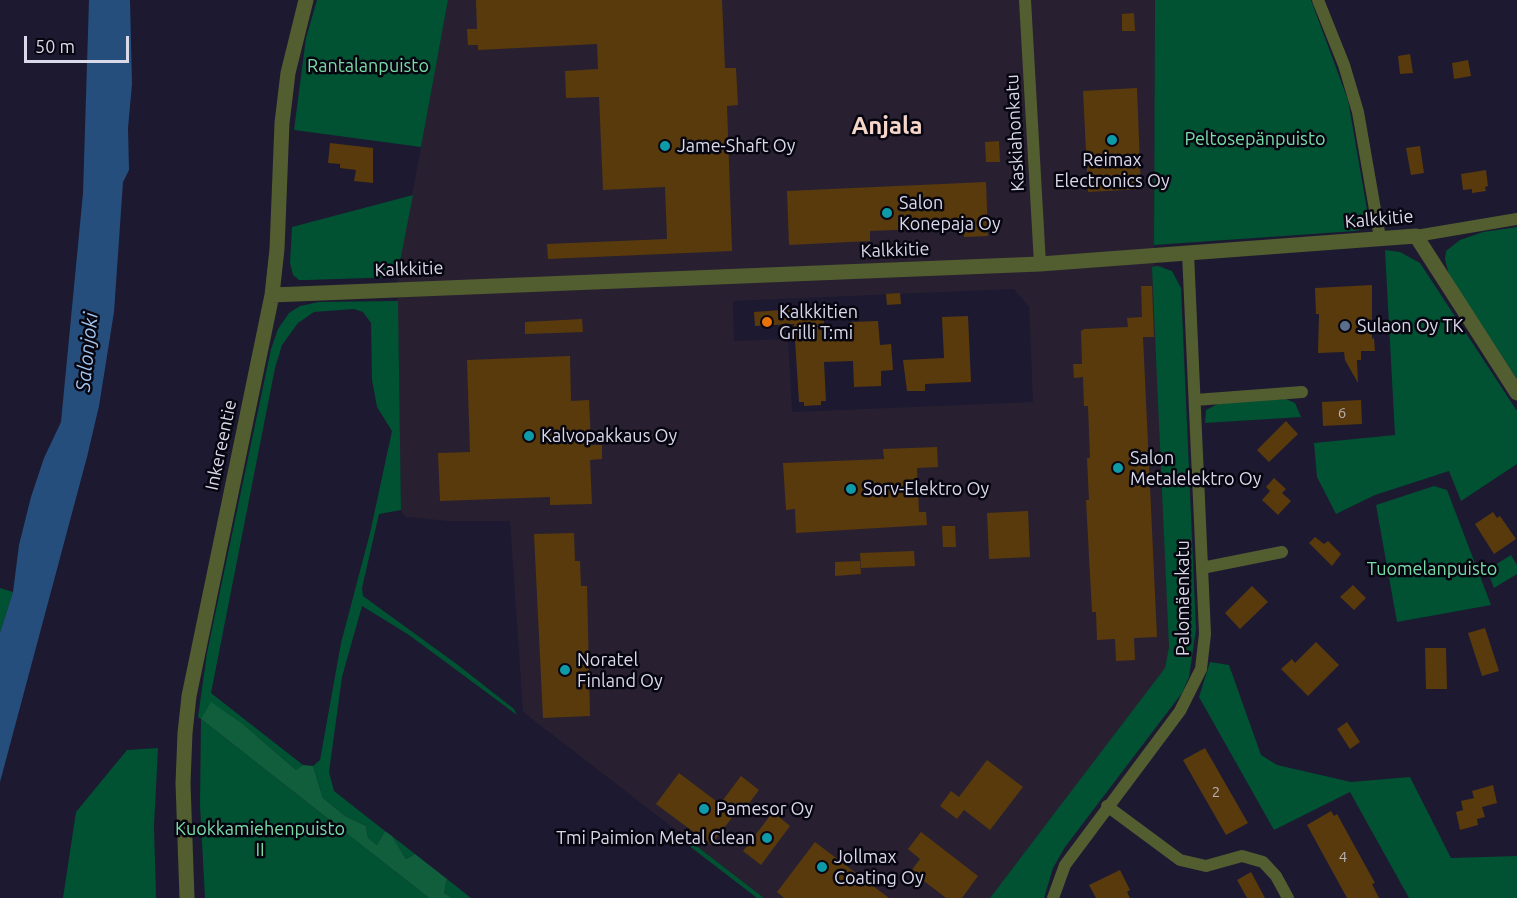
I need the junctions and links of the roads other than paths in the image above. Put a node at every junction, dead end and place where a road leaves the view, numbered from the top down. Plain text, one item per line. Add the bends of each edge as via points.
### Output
1 (306, 0) edge
2 (1025, 0) edge
3 (1318, 0) edge
4 (1517, 219) edge
5 (1416, 236) junction
6 (1380, 238) junction
7 (1188, 253) junction
8 (1040, 264) junction
9 (272, 294) junction
10 (1302, 392) dead end
11 (1517, 393) edge
12 (1195, 400) junction
13 (1281, 552) dead end
14 (1202, 568) junction
15 (1107, 806) junction
16 (187, 898) edge
17 (1053, 898) edge
18 (1288, 898) edge

1 - 9 street, Inkereentie via 288,73 282,123
2 - 8 street, Kaskiahonkatu
3 - 6 street via 1358,112
4 - 5 street, Kalkkitie
5 - 6 street, Kalkkitie
5 - 11 street
6 - 7 street, Kalkkitie
7 - 8 street, Kalkkitie
7 - 12 street, Palomäenkatu
8 - 9 street, Kalkkitie
9 - 16 street, Inkereentie via 189,696 183,783
10 - 12 street
12 - 14 street, Palomäenkatu
13 - 14 street
14 - 15 street, Palomäenkatu via 1205,634 1198,678 1180,711
15 - 17 street, Palomäenkatu via 1065,865
15 - 18 street via 1180,860 1206,866 1242,856 1263,862

